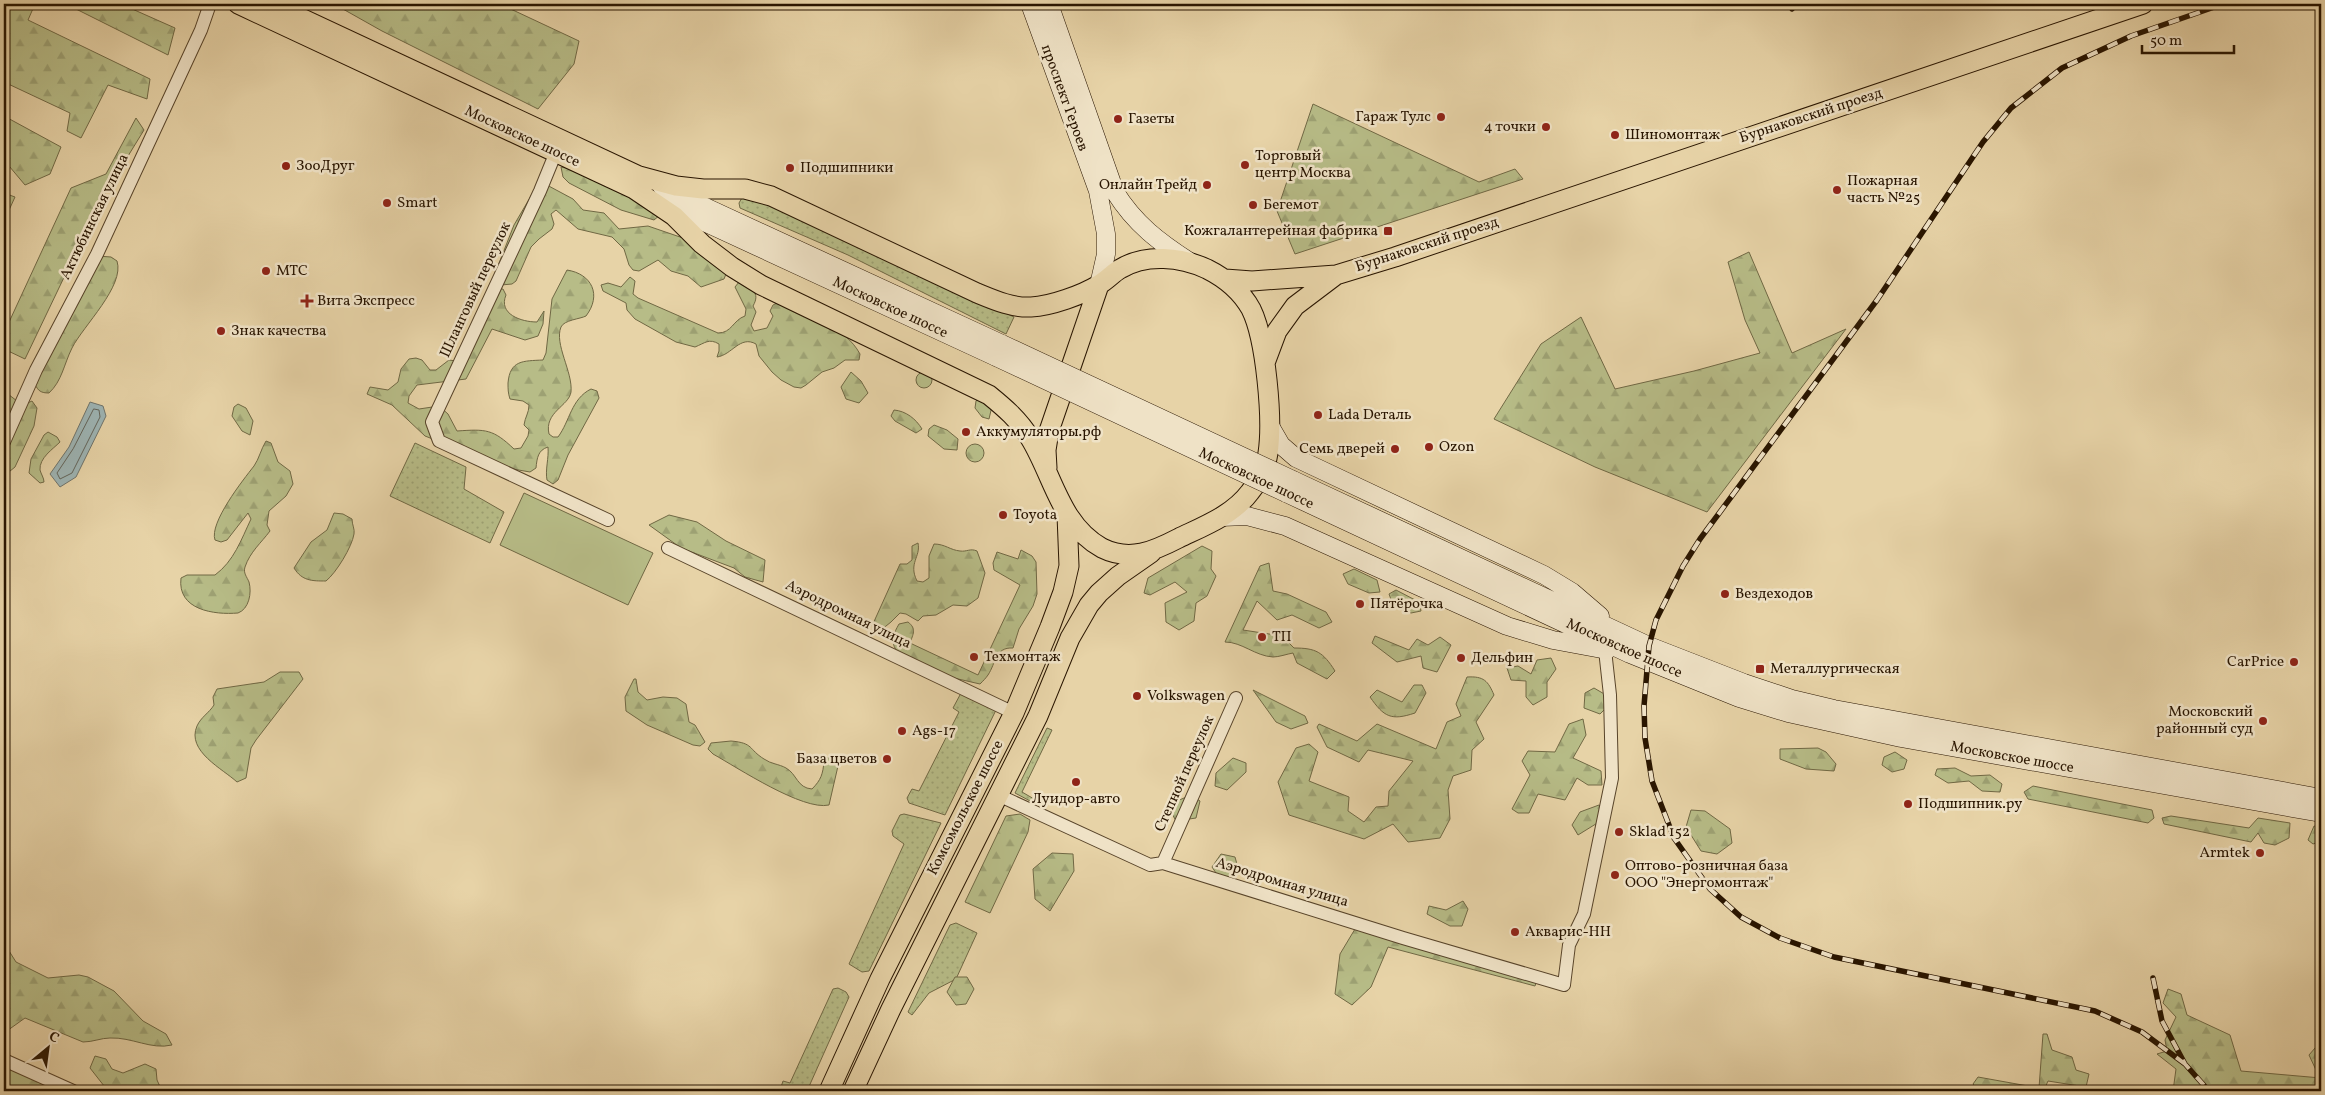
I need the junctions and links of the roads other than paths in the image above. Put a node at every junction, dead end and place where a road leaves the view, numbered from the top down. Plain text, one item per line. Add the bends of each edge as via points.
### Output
1 (210, 4) edge
2 (238, 4) edge
3 (271, 4) edge
4 (1030, 4) edge
5 (1049, 4) edge
6 (2144, 4) edge
7 (556, 152) junction
8 (636, 182) junction
9 (1191, 263) junction
10 (1336, 275) junction
11 (1225, 279) junction
12 (1099, 285) junction
13 (1265, 364) junction
14 (1270, 426) junction
15 (4, 442) edge
16 (1048, 472) junction
17 (1067, 515) junction
18 (1221, 517) junction
19 (608, 520) dead end
20 (668, 548) dead end
21 (1152, 552) junction
22 (1633, 647) junction
23 (1605, 650) junction
24 (1236, 698) dead end
25 (1014, 712) junction
26 (998, 795) junction
27 (2321, 798) edge
28 (2321, 813) edge
29 (1163, 863) junction
30 (4, 1060) edge
31 (74, 1091) edge
32 (829, 1091) edge
33 (853, 1091) edge

1 - 15 street, Актюбинская улица via 201,30 97,254 36,370
2 - 7 main road, Московское шоссе
3 - 8 main road, Московское шоссе
4 - 12 main road, проспект Героев via 1098,191 1106,234 1106,254
5 - 9 main road, проспект Героев via 1115,192 1128,213 1162,244
6 - 10 main road, Бурнаковский проезд
7 - 8 main road, Московское шоссе
7 - 19 street, Шланговый переулок via 432,422 439,441
8 - 12 main road via 703,189 745,189 771,196 1004,304 1028,307 1051,304
8 - 16 main road via 702,244 761,285 989,395 1014,415 1031,438
8 - 22 main road, Московское шоссе, bridge
9 - 11 main road
9 - 12 main road via 1160,258 1138,261 1120,268
10 - 11 main road via 1252,281
10 - 13 main road via 1295,306 1277,332
11 - 13 main road via 1251,309
12 - 16 main road via 1049,431 1046,450
13 - 14 main road
14 - 18 main road via 1268,455 1262,474 1238,506
14 - 22 main road via 1296,458 1544,575 1572,592
16 - 17 main road
17 - 21 main road via 1083,534 1102,548 1126,555
17 - 25 main road, Комсомольское шоссе via 1070,553 1063,592
18 - 21 main road
18 - 23 main road via 1247,516 1285,526 1507,626 1553,640
20 - 25 street, Аэродромная улица
21 - 26 main road, Комсомольское шоссе via 1118,576 1089,605 1070,638 1038,716
22 - 23 main road
22 - 27 main road, Московское шоссе via 1792,699 1834,709
22 - 28 main road, Московское шоссе via 1739,698 1830,724
23 - 29 street, Аэродромная улица via 1610,695 1612,778 1584,914 1569,944 1564,985
24 - 29 street, Степной переулок
25 - 32 main road, Комсомольское шоссе via 880,979
26 - 29 street, Аэродромная улица via 1150,865
26 - 33 main road, Комсомольское шоссе
30 - 31 street

